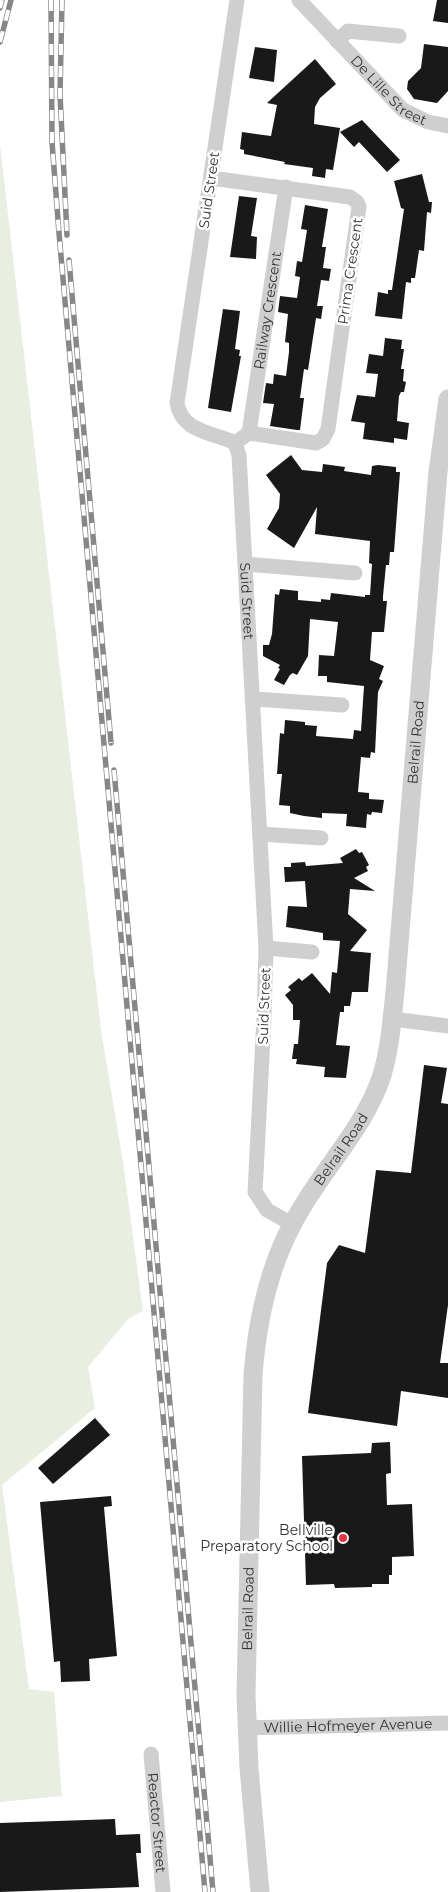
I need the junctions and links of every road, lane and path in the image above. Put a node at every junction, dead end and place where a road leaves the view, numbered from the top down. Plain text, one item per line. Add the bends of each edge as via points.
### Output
1 (237, 0) edge
2 (299, 0) edge
3 (399, 36) dead end
4 (337, 41) junction
5 (448, 126) edge
6 (211, 178) junction
7 (286, 187) junction
8 (448, 399) edge
9 (249, 434) junction
10 (235, 443) junction
11 (443, 473) edge
12 (246, 564) junction
13 (355, 573) dead end
14 (254, 699) junction
15 (342, 705) dead end
16 (260, 834) junction
17 (321, 838) dead end
18 (266, 948) junction
19 (312, 952) dead end
20 (392, 1019) junction
21 (448, 1026) edge
22 (292, 1224) junction
23 (448, 1723) edge
24 (247, 1728) junction
25 (151, 1754) dead end
26 (162, 1892) edge
27 (260, 1892) edge

1 - 6 street, Suid Street
2 - 4 street, De Lille Street
3 - 4 street, De Lille Street via 348,31
4 - 5 street, De Lille Street via 403,110 428,122
6 - 7 street, Prima Crescent
6 - 10 street, Suid Street via 177,403 180,415 189,426
7 - 9 street, Railway Crescent
7 - 9 street, Prima Crescent via 350,197 359,207 328,429 323,439 316,442
8 - 11 street, Belrail Road
9 - 10 street
10 - 12 street, Suid Street via 240,460
11 - 20 street, Belrail Road
12 - 13 street
12 - 14 street, Suid Street
14 - 15 street
14 - 16 street, Suid Street
16 - 17 street
16 - 18 street, Suid Street
18 - 19 street
18 - 22 street, Suid Street via 255,1192 267,1210
20 - 21 street
20 - 22 street, Belrail Road via 387,1057 374,1095
22 - 24 street, Belrail Road via 266,1292 254,1356
23 - 24 street, Willie Hofmeyer Avenue
24 - 27 street, Belrail Road
25 - 26 street, Reactor Street

